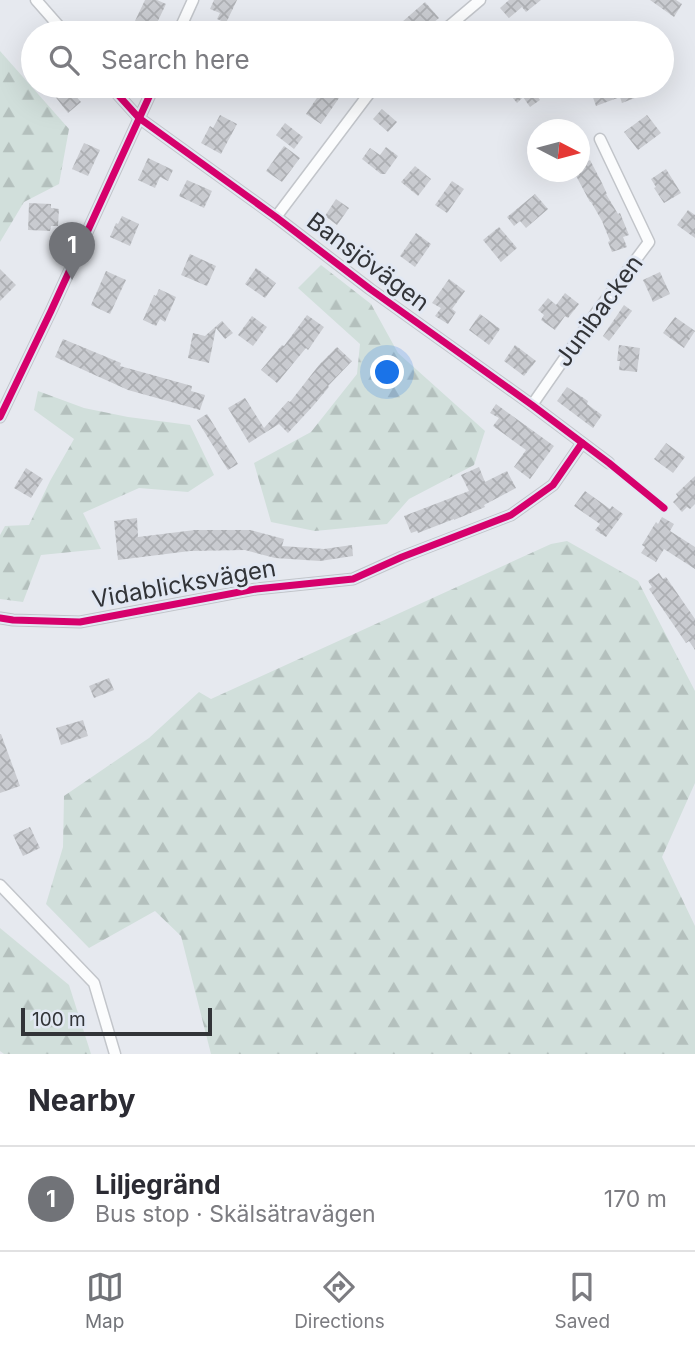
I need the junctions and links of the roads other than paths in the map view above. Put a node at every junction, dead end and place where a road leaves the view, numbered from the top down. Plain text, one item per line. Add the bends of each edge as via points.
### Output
1 (36, 0) edge
2 (193, 0) edge
3 (480, 0) edge
4 (54, 21) edge
5 (183, 21) edge
6 (455, 21) edge
7 (121, 98) edge
8 (148, 98) edge
9 (366, 98) edge
10 (139, 118) junction
11 (600, 139) dead end
12 (276, 217) junction
13 (532, 405) junction
14 (0, 416) edge
15 (582, 443) junction
16 (609, 463) dead end
17 (0, 618) edge
18 (0, 885) edge
19 (115, 1054) edge

1 - 4 street
2 - 5 street
3 - 6 street
7 - 10 street, Bansjövägen
8 - 10 street
9 - 12 street
10 - 12 street, Bansjövägen
10 - 14 street
11 - 13 street, Junibacken via 649,242
12 - 13 street, Bansjövägen
13 - 15 street, Bansjövägen
15 - 16 street, Bansjövägen
15 - 17 street, Vidablicksvägen via 553,485 511,515 353,579 256,589 80,622
18 - 19 street via 94,983

